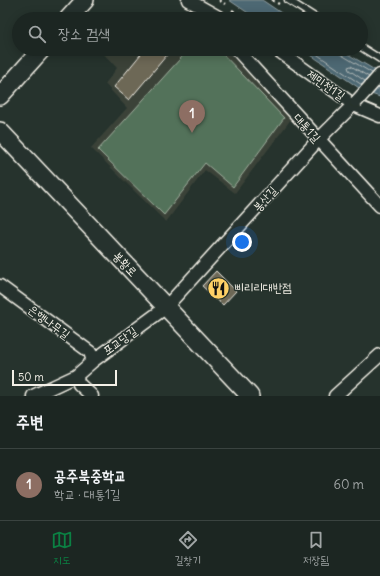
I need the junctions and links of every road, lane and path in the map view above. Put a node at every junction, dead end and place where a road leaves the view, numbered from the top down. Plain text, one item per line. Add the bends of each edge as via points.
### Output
1 (85, 0) edge
2 (288, 0) edge
3 (192, 3) edge
4 (74, 12) edge
5 (202, 12) edge
6 (209, 12) edge
7 (307, 12) edge
8 (368, 51) edge
9 (36, 56) edge
10 (242, 56) edge
11 (286, 56) edge
12 (380, 59) edge
13 (380, 74) edge
14 (0, 96) edge
15 (355, 103) junction
16 (380, 116) edge
17 (0, 131) edge
18 (318, 140) junction
19 (380, 206) edge
20 (0, 286) edge
21 (166, 308) junction
22 (380, 355) edge
23 (92, 361) junction
24 (76, 376) junction
25 (33, 396) edge
26 (92, 396) edge
27 (250, 396) edge
28 (334, 396) edge

1 - 4 main road
2 - 7 lane
3 - 5 street
3 - 6 street
8 - 12 lane
9 - 14 main road
10 - 18 street, 대통1길
11 - 15 street, 제민천1길
13 - 15 street, 봉산길, bridge
15 - 16 street, 제민천1길
15 - 18 street, 봉산길
17 - 21 main road, 봉황로
18 - 19 street, 대통1길
18 - 21 street, 봉산길
20 - 23 street, 은행나무길 via 90,352
21 - 23 street, 포교당길
21 - 27 main road, 봉황로
22 - 28 street
23 - 24 street, 포교당길
24 - 25 street, 포교당길
24 - 26 street via 79,384

